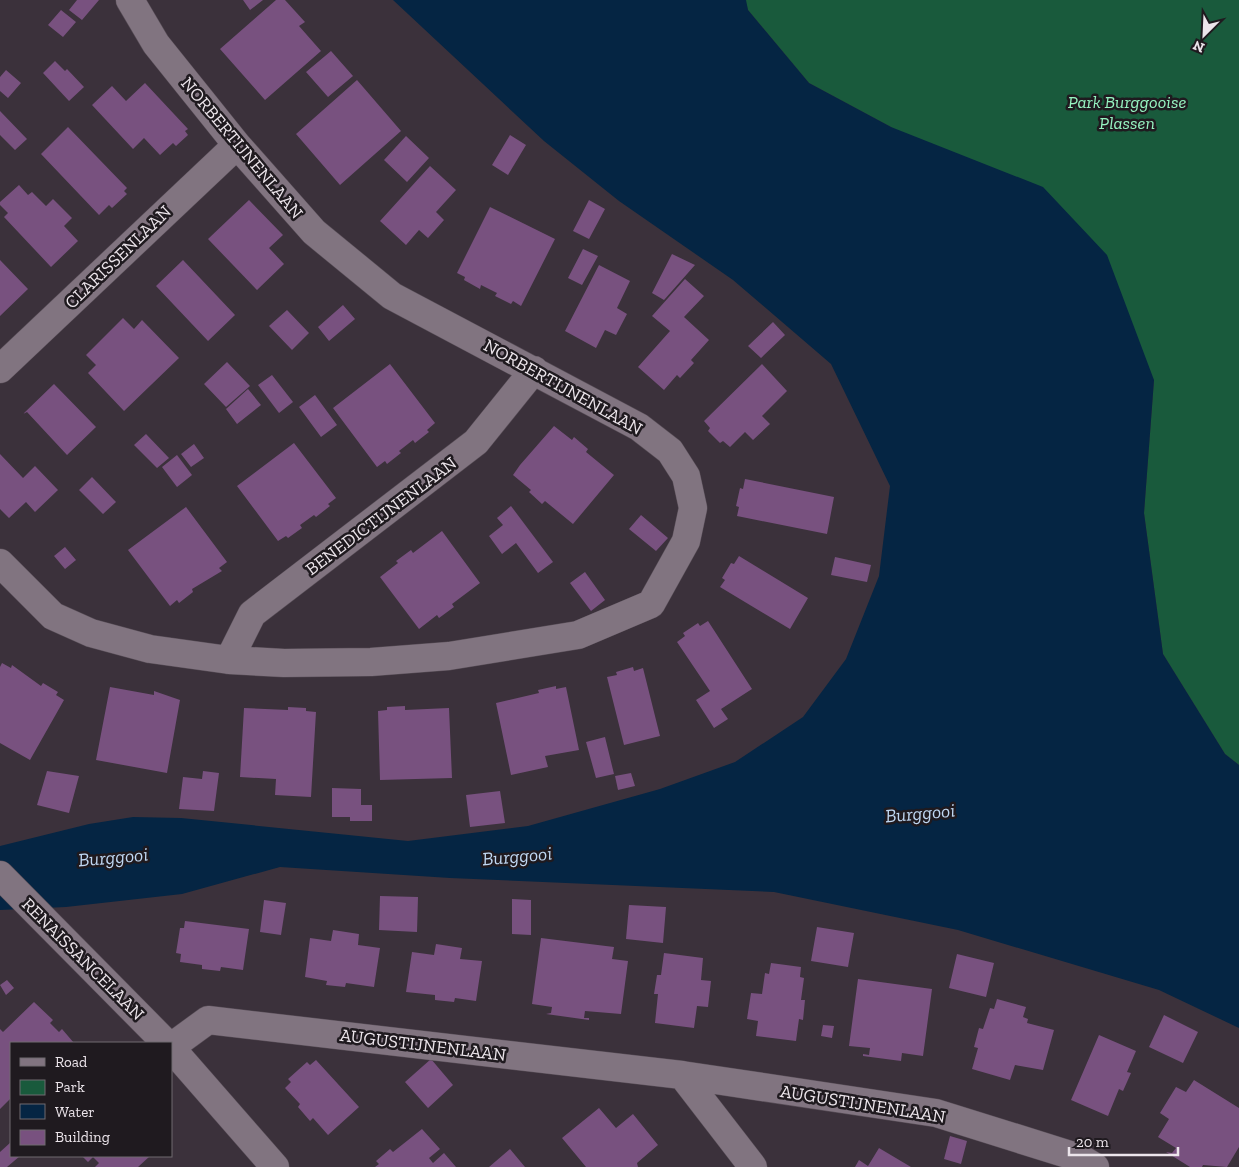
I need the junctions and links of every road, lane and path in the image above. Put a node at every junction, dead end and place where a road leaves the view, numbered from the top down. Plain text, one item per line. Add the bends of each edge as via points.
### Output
1 (130, 0) edge
2 (237, 144) junction
3 (0, 369) edge
4 (534, 370) junction
5 (0, 563) edge
6 (230, 660) junction
7 (0, 875) edge
8 (165, 1042) edge
9 (172, 1046) edge
10 (172, 1048) edge
11 (682, 1075) junction
12 (275, 1167) edge
13 (753, 1167) edge
14 (1095, 1167) edge

1 - 2 street, NORBERTIJNENLAAN via 156,44
2 - 3 street, CLARISSENLAAN
2 - 4 street, NORBERTIJNENLAAN via 314,232 392,296
4 - 6 street, BENEDICTIJNENLAAN via 476,442 252,614
4 - 6 street, NORBERTIJNENLAAN via 639,427 670,451 686,476 692,508 686,541 651,604 578,635 449,656 371,662
5 - 6 street, NORBERTIJNENLAAN via 53,616 91,634 150,649
7 - 8 street, RENAISSANCELAAN
9 - 11 street, AUGUSTIJNENLAAN via 208,1020
10 - 12 street
11 - 13 street
11 - 14 street, AUGUSTIJNENLAAN via 936,1113 1080,1158

